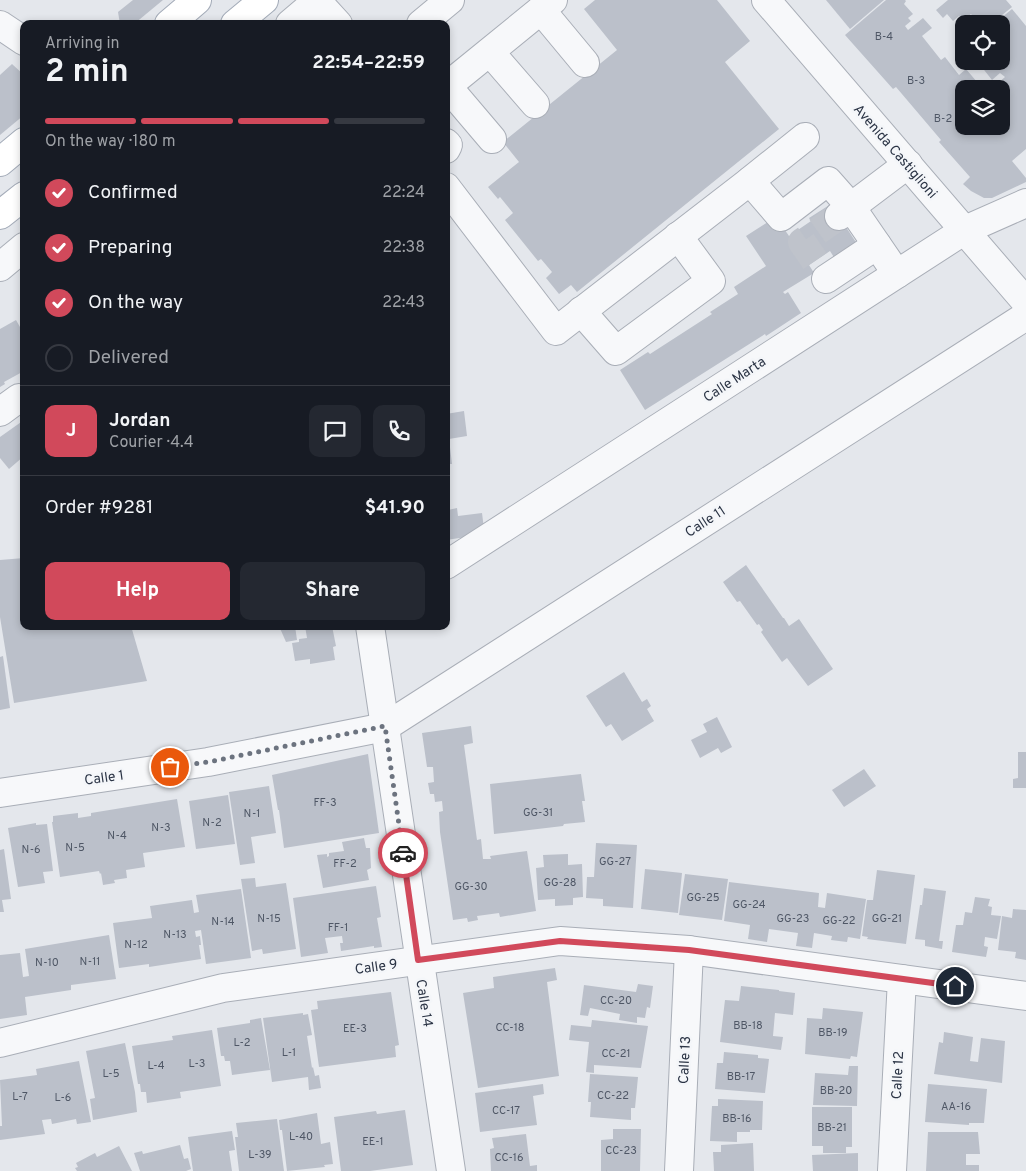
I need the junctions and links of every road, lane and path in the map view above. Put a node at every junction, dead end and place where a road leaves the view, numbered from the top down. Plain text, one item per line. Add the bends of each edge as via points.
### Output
1 (197, 0) edge
2 (264, 0) edge
3 (317, 0) edge
4 (450, 0) edge
5 (766, 0) edge
6 (547, 5) edge
7 (174, 20) edge
8 (240, 20) edge
9 (294, 20) edge
10 (334, 20) edge
11 (426, 20) edge
12 (0, 25) edge
13 (20, 38) edge
14 (490, 52) junction
15 (585, 63) dead end
16 (450, 85) edge
17 (450, 90) edge
18 (535, 104) dead end
19 (805, 137) dead end
20 (492, 139) dead end
21 (20, 145) edge
22 (0, 162) edge
23 (908, 164) junction
24 (750, 181) junction
25 (450, 192) edge
26 (20, 199) edge
27 (1026, 203) edge
28 (845, 212) junction
29 (0, 215) edge
30 (965, 230) junction
31 (678, 236) junction
32 (877, 245) junction
33 (20, 250) edge
34 (0, 267) edge
35 (898, 274) junction
36 (1026, 302) edge
37 (846, 307) junction
38 (580, 311) junction
39 (1026, 316) edge
40 (450, 562) edge
41 (371, 630) edge
42 (385, 726) junction
43 (0, 793) edge
44 (689, 950) junction
45 (418, 960) junction
46 (902, 979) junction
47 (1026, 996) edge
48 (0, 1043) edge
49 (451, 1171) edge
50 (679, 1171) edge
51 (892, 1171) edge

1 - 7 main road
2 - 8 main road
3 - 9 street
3 - 10 street
4 - 11 street
5 - 23 street, Avenida Castiglioni
6 - 14 street
6 - 15 street
12 - 13 street
14 - 16 street
14 - 18 street
17 - 20 street
19 - 24 street
21 - 22 main road
23 - 28 street
23 - 30 street, Avenida Castiglioni
24 - 28 street via 781,216 828,181
24 - 31 street
25 - 38 street via 556,331
26 - 29 main road
27 - 30 street, Calle Marta
28 - 32 street
30 - 35 street, Calle Marta
30 - 36 street, Avenida Castiglioni
31 - 38 street
31 - 38 street via 711,281 616,351
32 - 35 street
32 - 37 street via 821,270
33 - 34 street
35 - 37 street, Calle Marta
37 - 40 street, Calle Marta
39 - 42 street, Calle 11
41 - 42 street, Calle 14
42 - 43 street, Calle 1 via 208,762
42 - 45 street, Calle 14
44 - 45 street, Calle 9 via 560,941
44 - 46 street, Calle 9
44 - 50 street, Calle 13
45 - 48 street, Calle 9 via 223,988
45 - 49 street, Calle 14
46 - 47 street, Calle 9
46 - 51 street, Calle 12

